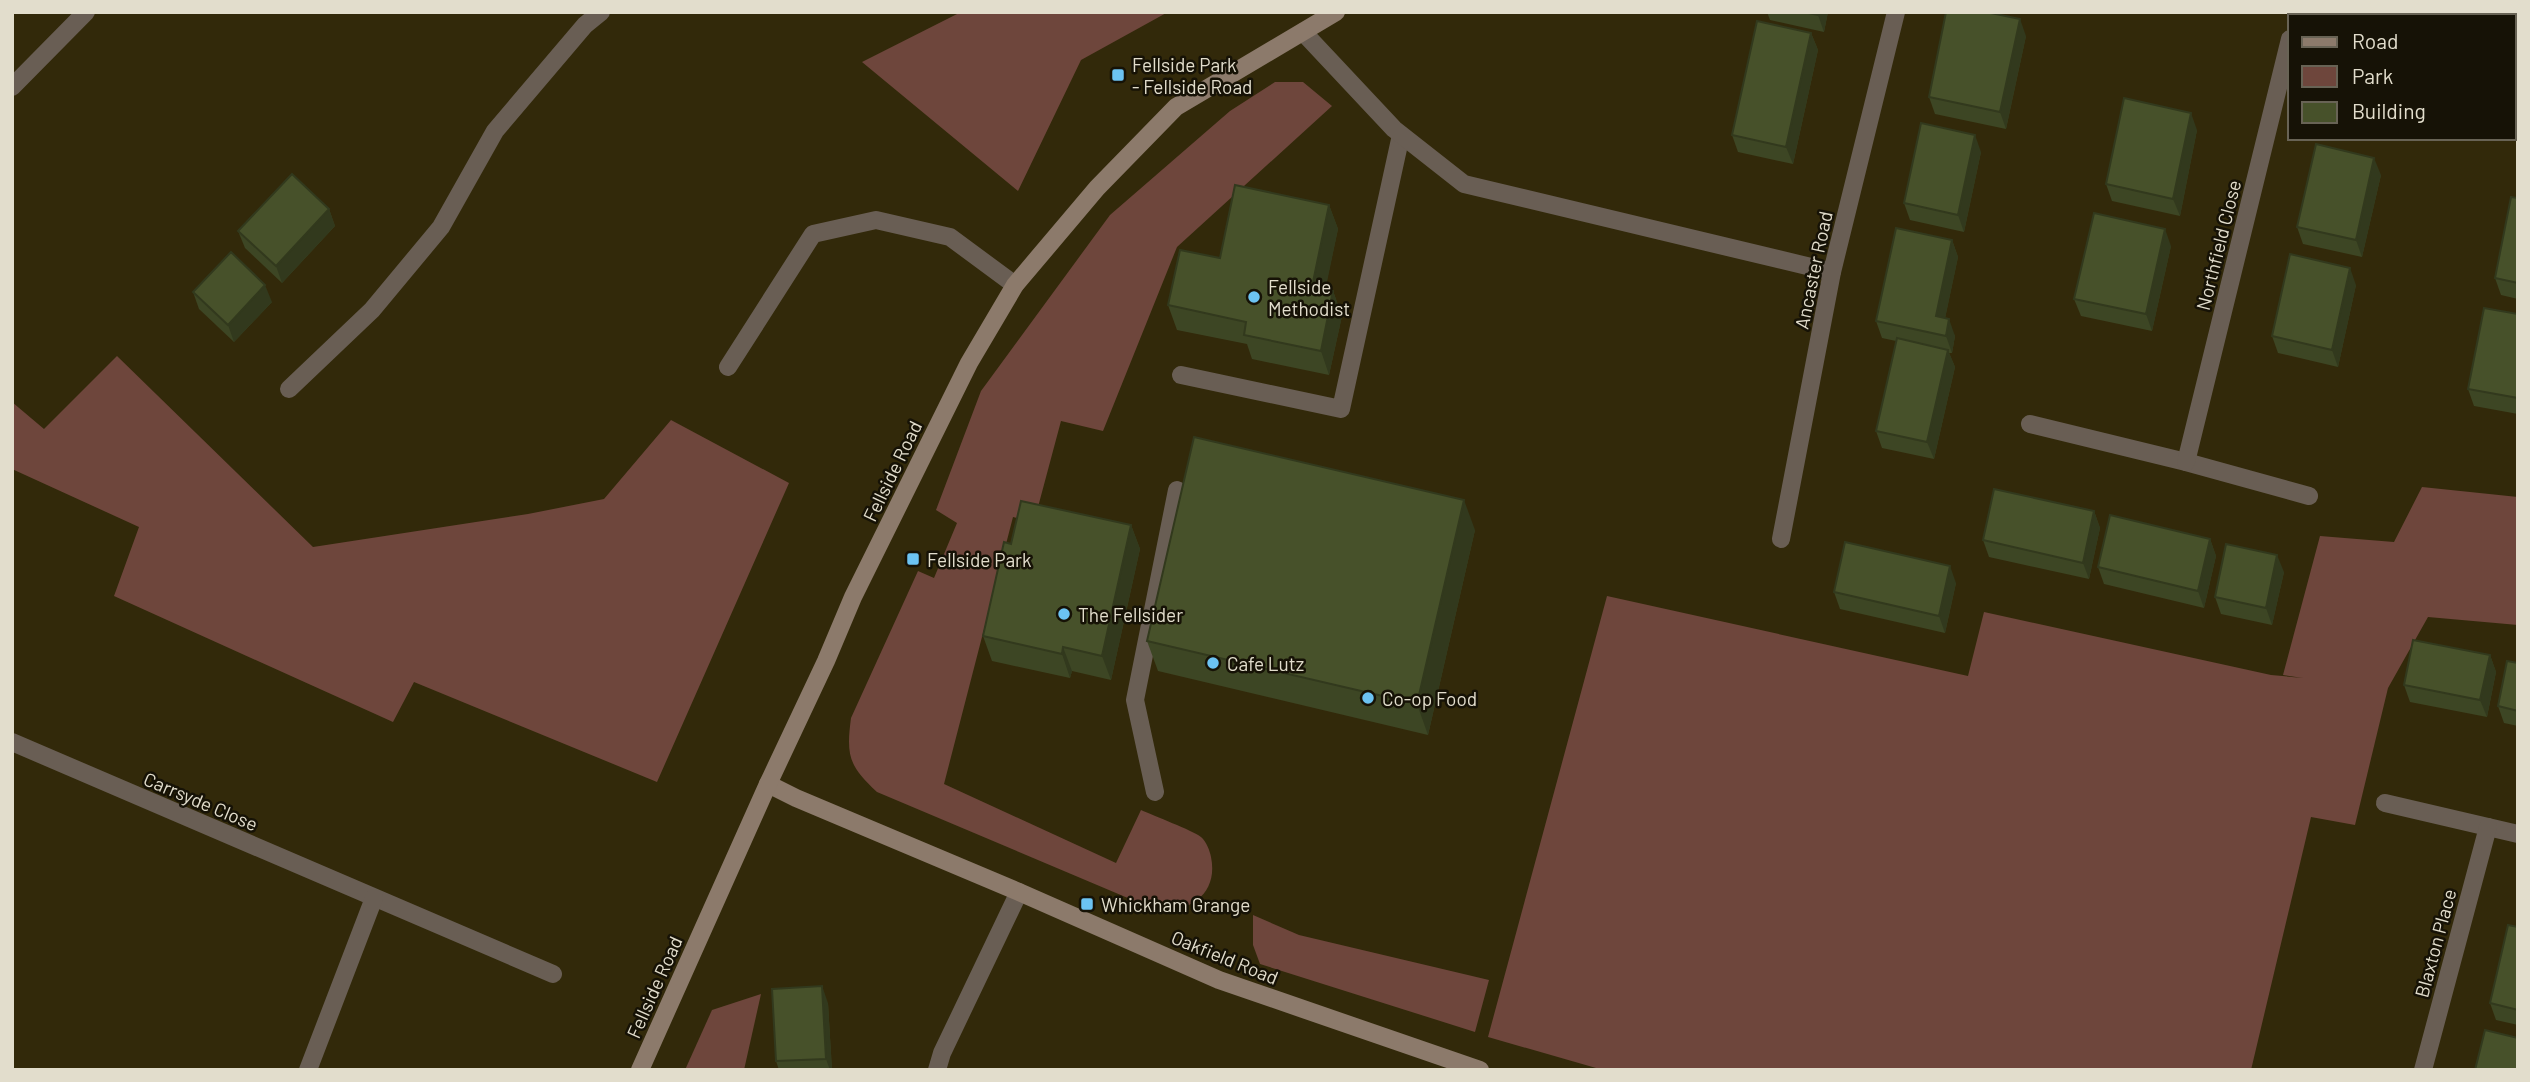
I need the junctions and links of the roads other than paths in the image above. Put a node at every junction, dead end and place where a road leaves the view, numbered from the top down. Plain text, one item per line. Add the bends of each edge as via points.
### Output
1 (86, 12) edge
2 (572, 12) edge
3 (601, 12) edge
4 (1336, 12) edge
5 (1896, 12) edge
6 (585, 26) junction
7 (1304, 32) junction
8 (2288, 47) edge
9 (12, 87) edge
10 (1401, 135) junction
11 (1832, 272) junction
12 (1015, 285) junction
13 (728, 367) dead end
14 (1181, 375) dead end
15 (289, 389) dead end
16 (2030, 424) dead end
17 (2186, 462) junction
18 (1177, 490) dead end
19 (2309, 496) dead end
20 (1781, 538) dead end
21 (12, 742) edge
22 (768, 784) junction
23 (1155, 792) dead end
24 (2385, 803) dead end
25 (2488, 827) junction
26 (2518, 834) edge
27 (1019, 892) junction
28 (374, 898) junction
29 (553, 974) dead end
30 (308, 1070) edge
31 (640, 1070) edge
32 (937, 1070) edge
33 (1480, 1070) edge
34 (2423, 1070) edge

1 - 9 street
2 - 6 street
3 - 6 street
4 - 7 street, Fellside Road
5 - 11 street, Ancaster Road
6 - 15 street via 495,131 441,227 372,310
7 - 10 street
7 - 12 street, Fellside Road via 1176,107 1097,188
8 - 17 street, Northfield Close
10 - 11 street via 1464,184
10 - 14 street via 1341,409
11 - 20 street, Ancaster Road
12 - 13 street via 950,237 876,220 813,234
12 - 22 street, Fellside Road via 969,363 853,597
16 - 17 street
17 - 19 street
18 - 23 street via 1135,700
21 - 28 street, Carrsyde Close
22 - 27 street, Oakfield Road
22 - 31 street, Fellside Road
24 - 25 street
25 - 26 street
25 - 34 street, Blaxton Place
27 - 32 street
27 - 33 street, Oakfield Road via 1219,980
28 - 29 street, Carrsyde Close
28 - 30 street

